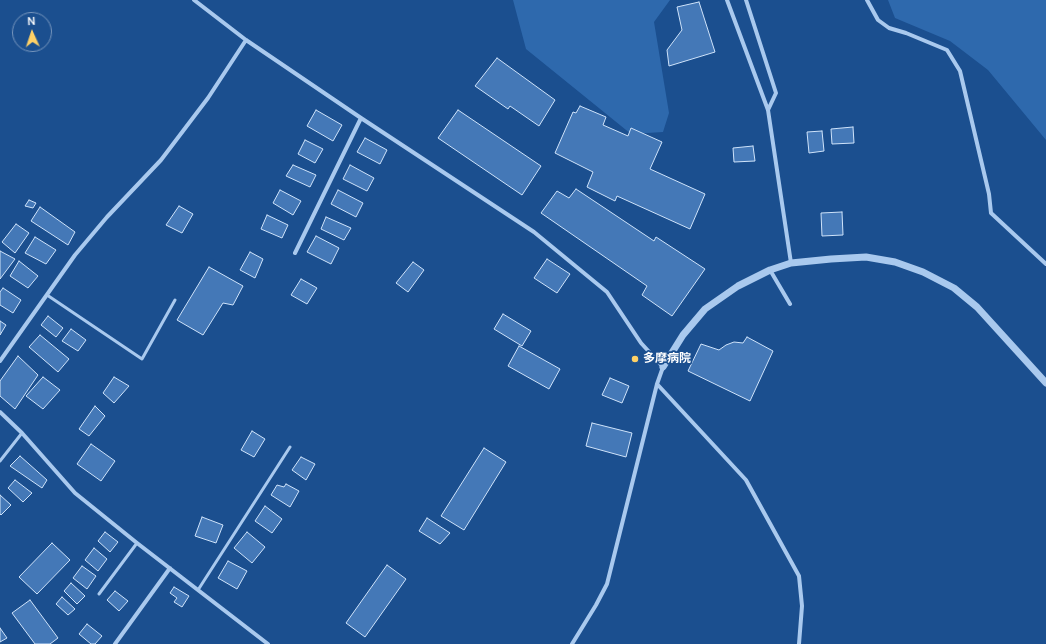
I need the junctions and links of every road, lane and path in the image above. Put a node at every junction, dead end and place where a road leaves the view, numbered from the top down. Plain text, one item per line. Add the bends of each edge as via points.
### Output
1 (194, 0) edge
2 (727, 0) edge
3 (746, 0) edge
4 (867, 0) edge
5 (246, 40) junction
6 (768, 110) junction
7 (361, 118) junction
8 (295, 253) dead end
9 (791, 262) junction
10 (1046, 264) edge
11 (770, 270) junction
12 (47, 295) junction
13 (175, 300) dead end
14 (790, 304) dead end
15 (0, 361) edge
16 (663, 367) junction
17 (1046, 383) edge
18 (656, 384) junction
19 (0, 412) edge
20 (22, 433) junction
21 (290, 447) dead end
22 (0, 461) edge
23 (137, 544) junction
24 (170, 568) junction
25 (198, 590) junction
26 (99, 594) dead end
27 (115, 644) edge
28 (268, 644) edge
29 (572, 644) edge
30 (799, 644) edge

1 - 5 street
2 - 6 street
3 - 6 street via 776,92
4 - 10 street via 878,20 889,28 947,50 960,71 989,194 991,213
5 - 7 street
5 - 12 street via 208,98 161,160 107,217 75,255
6 - 9 street
7 - 8 street
7 - 16 street via 534,232 583,272 607,292 641,343
9 - 11 street
9 - 17 street via 866,257 895,262 923,272 954,288 977,307
11 - 14 street
11 - 16 street via 738,286 705,309 683,335
12 - 13 lane via 142,359
12 - 15 street
16 - 18 street
18 - 29 street via 606,584
18 - 30 street via 746,480 799,576 802,606
19 - 20 street
20 - 22 lane
20 - 23 street via 75,493
21 - 25 lane
23 - 24 street
23 - 26 lane
24 - 25 street
24 - 27 street
25 - 28 street

